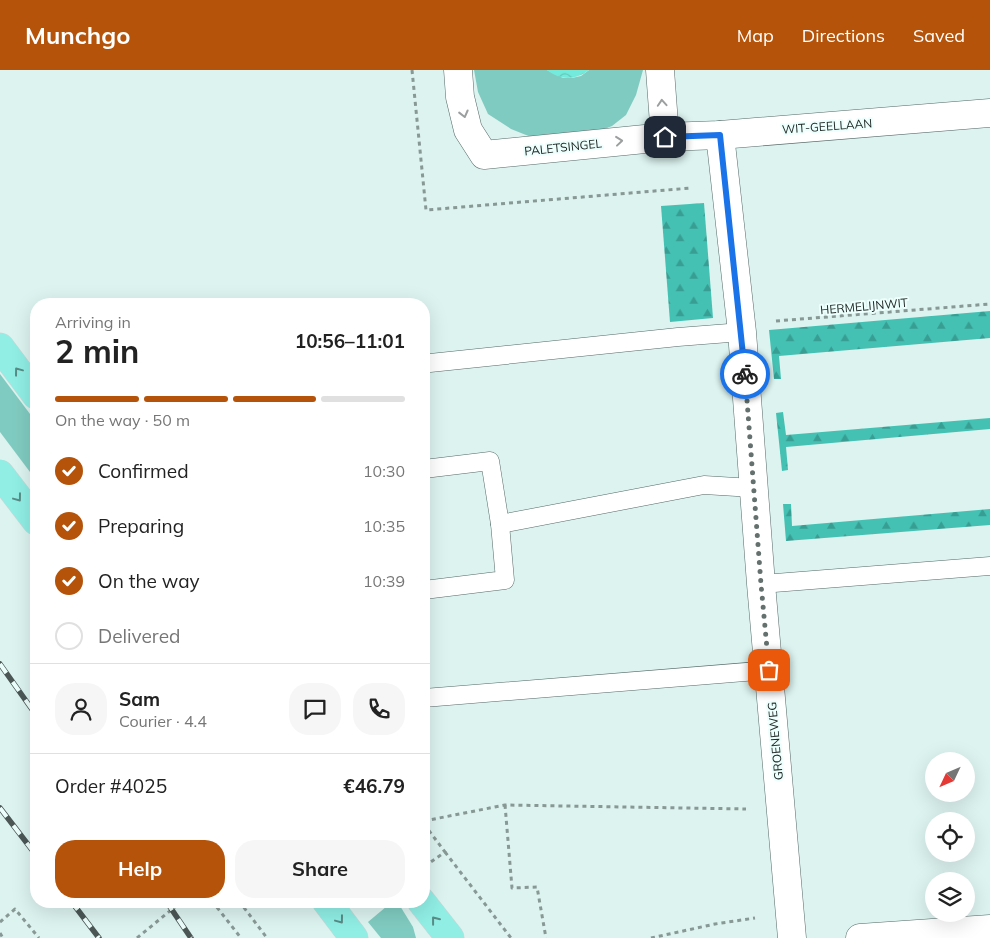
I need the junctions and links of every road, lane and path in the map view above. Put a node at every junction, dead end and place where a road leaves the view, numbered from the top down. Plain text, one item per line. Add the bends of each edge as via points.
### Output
1 (458, 70) edge
2 (660, 70) edge
3 (990, 113) edge
4 (720, 135) junction
5 (665, 137) junction
6 (990, 304) edge
7 (742, 332) junction
8 (0, 347) edge
9 (430, 363) dead end
10 (30, 387) edge
11 (430, 468) edge
12 (0, 474) edge
13 (753, 488) junction
14 (30, 514) edge
15 (500, 524) junction
16 (990, 566) edge
17 (761, 584) junction
18 (430, 589) edge
19 (769, 670) junction
20 (430, 698) edge
21 (505, 805) junction
22 (781, 810) junction
23 (430, 821) edge
24 (430, 831) edge
25 (445, 852) junction
26 (430, 863) edge
27 (173, 908) edge
28 (217, 908) edge
29 (244, 908) edge
30 (331, 908) edge
31 (426, 908) edge
32 (0, 922) edge
33 (791, 925) edge
34 (990, 929) edge
35 (0, 933) edge
36 (143, 933) junction
37 (3, 938) edge
38 (39, 938) edge
39 (137, 938) edge
40 (146, 938) edge
41 (241, 938) edge
42 (268, 938) edge
43 (354, 938) edge
44 (450, 938) edge
45 (511, 938) edge
46 (546, 938) edge
47 (651, 938) edge
48 (860, 938) edge

1 -> 5 street, PALETSINGEL via 468,130 484,154
5 -> 2 street
3 - 4 street, WIT-GEELLAAN
4 - 5 street, WIT-GEELLAAN
4 - 7 street, GROENEWEG
6 - 7 path, HERMELIJNWIT via 774,322
7 - 9 lane
7 - 13 street, GROENEWEG
10 -> 8 main road
11 - 15 lane via 490,462
12 -> 14 main road
13 - 15 lane via 704,485
13 - 17 street, GROENEWEG
15 - 18 lane via 505,580
16 - 17 lane
17 - 19 street, GROENEWEG
19 - 20 lane
19 - 22 street, GROENEWEG
21 - 22 path
21 - 23 path
21 - 46 path via 512,888 537,887
22 - 33 street, GROENEWEG
24 - 25 path
25 - 26 path
25 - 45 path
27 - 36 path
28 - 41 path
29 - 42 path
30 -> 43 main road
44 -> 31 main road
32 - 38 path via 15,909
33 - 47 path via 715,924
34 - 48 street
35 - 37 path
36 - 39 path
36 - 40 path

